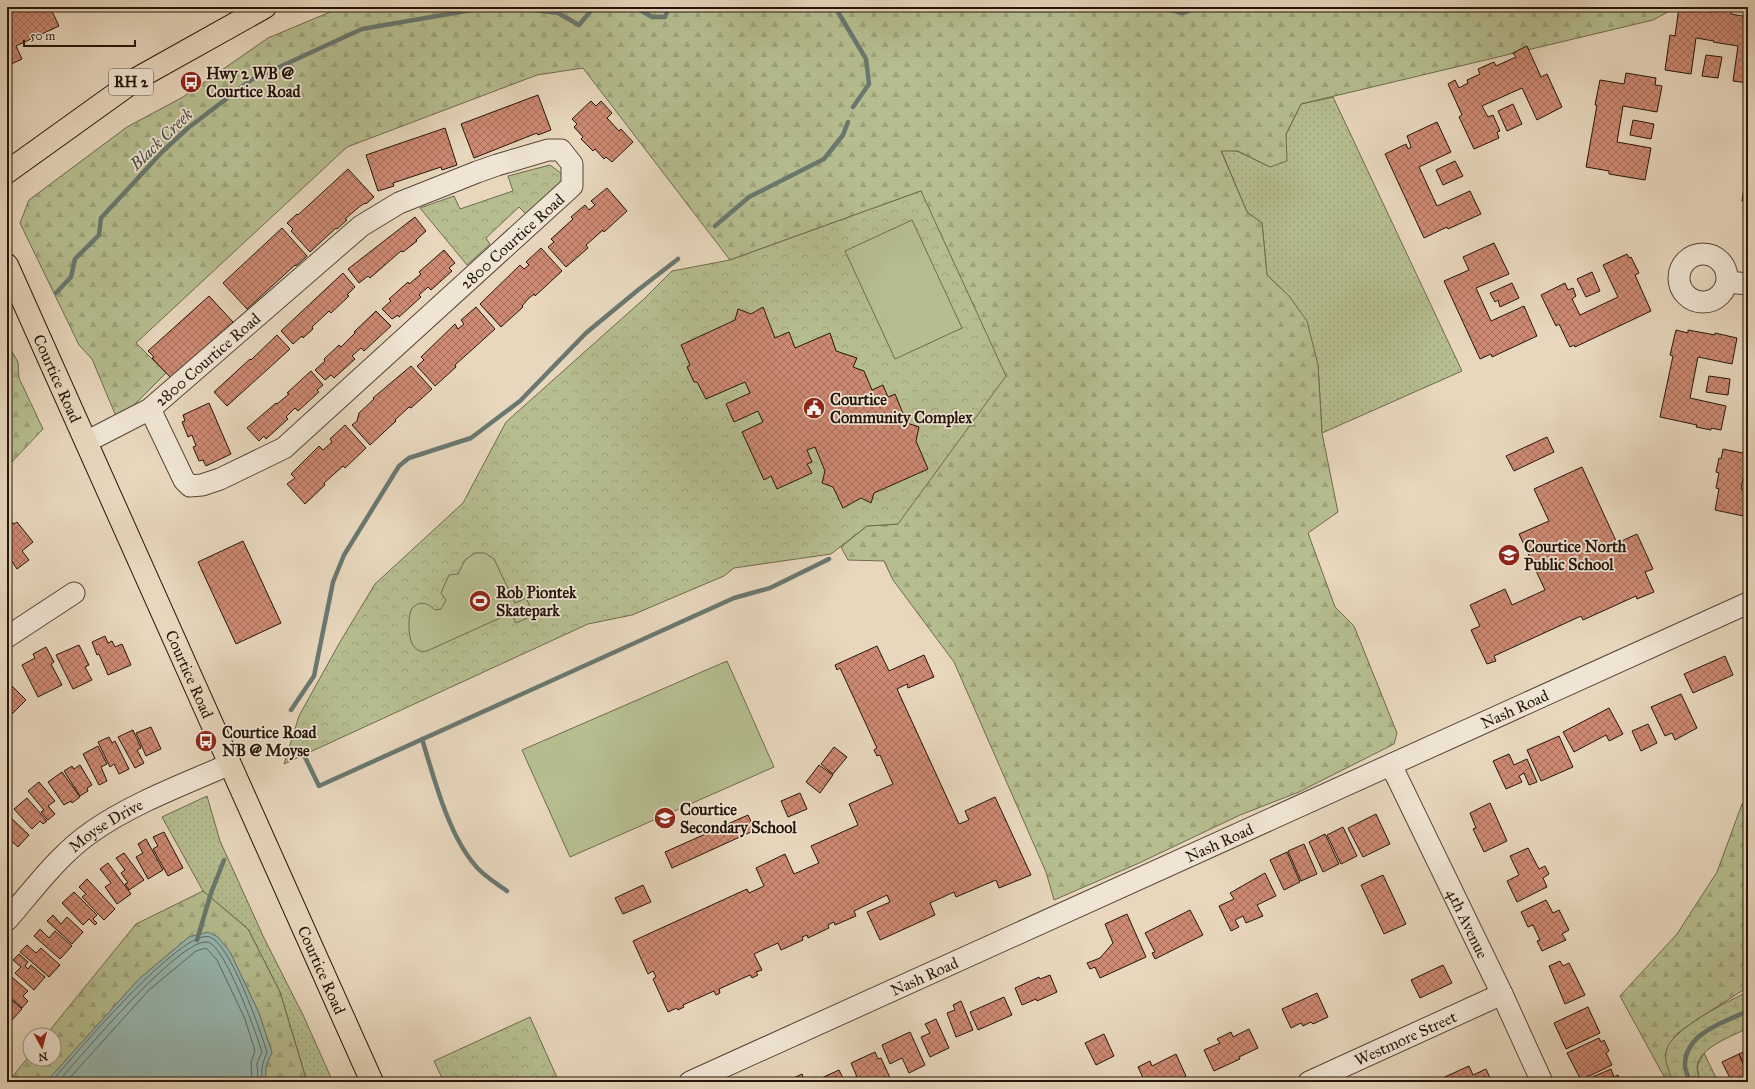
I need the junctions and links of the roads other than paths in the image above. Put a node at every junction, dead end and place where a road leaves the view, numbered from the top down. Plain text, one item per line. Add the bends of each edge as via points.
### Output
1 (265, 7) edge
2 (7, 172) edge
3 (7, 265) edge
4 (1728, 282) dead end
5 (1748, 284) edge
6 (13, 288) edge
7 (150, 409) junction
8 (86, 442) junction
9 (74, 593) dead end
10 (1746, 609) edge
11 (7, 637) edge
12 (230, 764) junction
13 (1391, 764) junction
14 (7, 920) edge
15 (1502, 994) junction
16 (372, 1082) edge
17 (690, 1082) edge
18 (1309, 1082) edge
19 (1542, 1082) edge

1 - 2 main road, RH 2 via 138,78
3 - 6 main road, Courtice Road
4 - 5 street
6 - 8 main road, Courtice Road
7 - 7 street, 2800 Courtice Road via 184,480 190,486 220,479 284,448 572,186 572,164 561,150 548,150 497,165 399,202 361,226
7 - 8 street, 2800 Courtice Road
8 - 12 main road, Courtice Road
9 - 11 street
10 - 13 street, Nash Road
12 - 14 street, Moyse Drive via 131,809 93,831 60,858
12 - 16 main road, Courtice Road
13 - 15 street, 4th Avenue
13 - 17 street, Nash Road
15 - 18 street, Westmore Street
15 - 19 street, 4th Avenue

